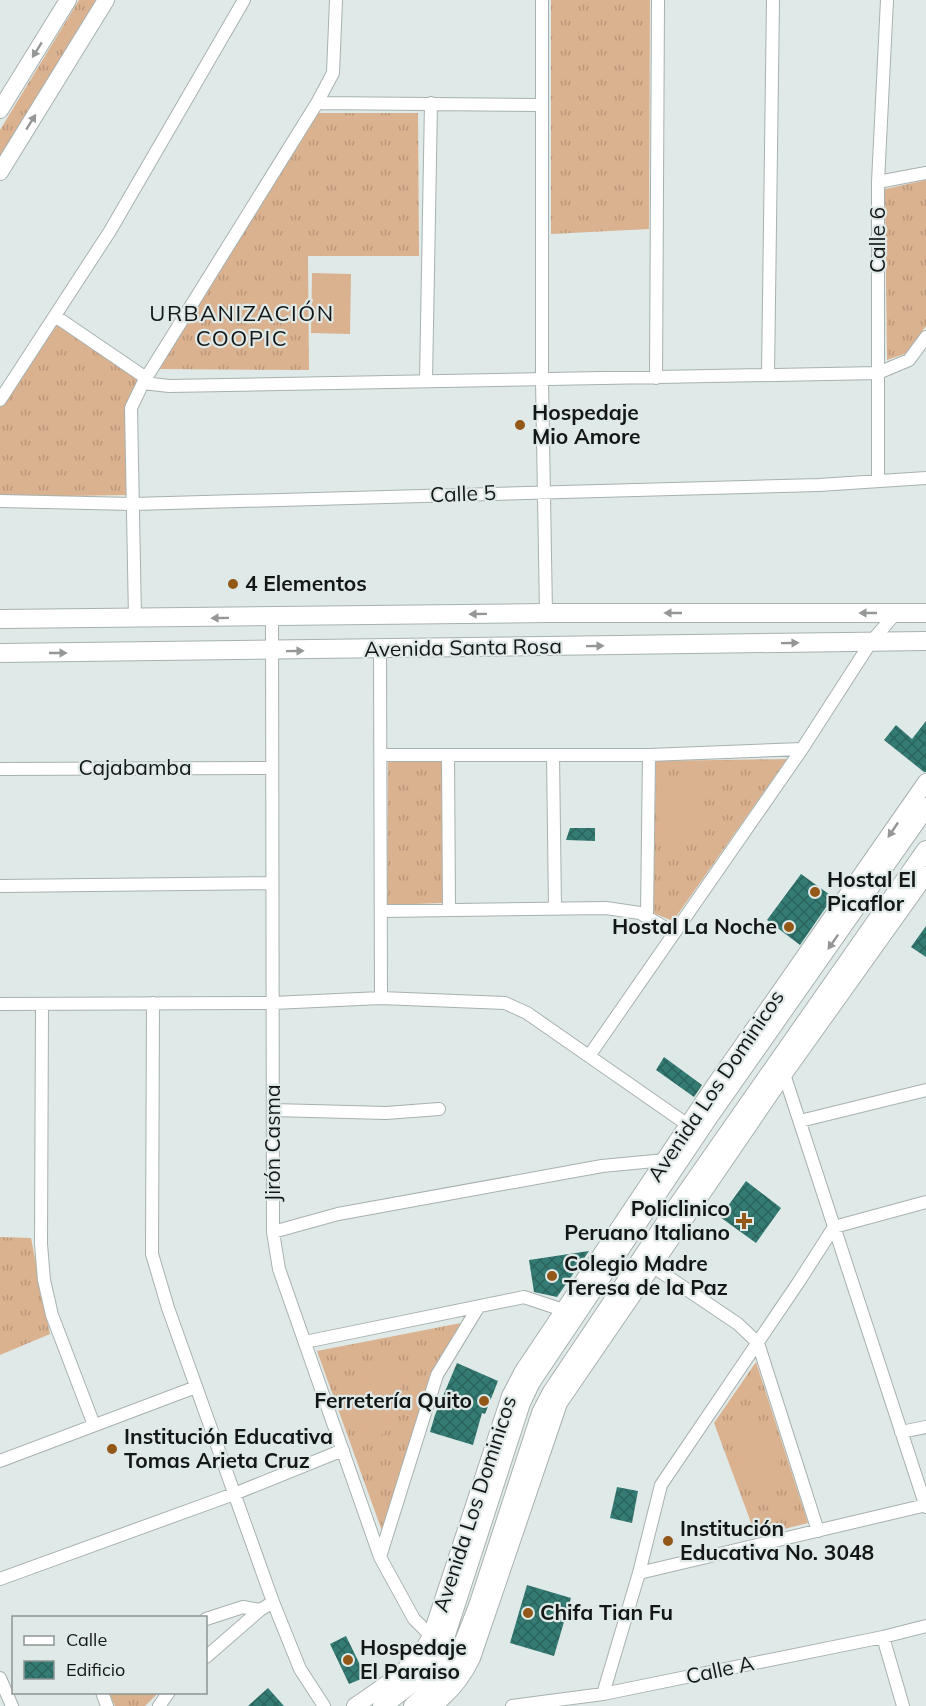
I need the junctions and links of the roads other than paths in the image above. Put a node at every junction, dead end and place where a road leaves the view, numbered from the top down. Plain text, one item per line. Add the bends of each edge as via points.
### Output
1 (68, 0) edge
2 (106, 0) edge
3 (244, 0) edge
4 (336, 0) edge
5 (542, 0) edge
6 (658, 0) edge
7 (773, 0) edge
8 (887, 0) edge
9 (317, 103) junction
10 (431, 103) junction
11 (540, 105) junction
12 (0, 111) edge
13 (0, 172) edge
14 (926, 173) edge
15 (879, 182) junction
16 (55, 316) junction
17 (926, 337) edge
18 (878, 373) junction
19 (768, 375) junction
20 (656, 378) junction
21 (542, 380) junction
22 (144, 381) junction
23 (426, 381) junction
24 (0, 400) edge
25 (926, 478) edge
26 (878, 480) junction
27 (543, 492) junction
28 (0, 501) edge
29 (133, 504) junction
30 (546, 613) junction
31 (896, 613) junction
32 (926, 613) edge
33 (272, 617) junction
34 (135, 618) junction
35 (0, 619) edge
36 (926, 641) edge
37 (871, 642) junction
38 (380, 649) junction
39 (271, 651) junction
40 (0, 653) edge
41 (802, 749) junction
42 (381, 755) junction
43 (448, 755) junction
44 (553, 755) junction
45 (649, 755) junction
46 (271, 768) junction
47 (0, 769) edge
48 (926, 782) edge
49 (926, 807) edge
50 (926, 850) edge
51 (924, 881) edge
52 (272, 883) junction
53 (0, 886) edge
54 (555, 908) junction
55 (450, 910) junction
56 (381, 911) junction
57 (647, 917) junction
58 (674, 933) junction
59 (381, 998) junction
60 (153, 1003) junction
61 (273, 1003) junction
62 (0, 1004) edge
63 (42, 1004) junction
64 (589, 1056) junction
65 (784, 1074) junction
66 (714, 1086) junction
67 (926, 1090) edge
68 (439, 1109) dead end
69 (273, 1110) junction
70 (708, 1118) junction
71 (800, 1121) junction
72 (688, 1125) junction
73 (665, 1160) junction
74 (926, 1202) edge
75 (693, 1206) junction
76 (666, 1222) junction
77 (834, 1227) junction
78 (273, 1232) junction
79 (652, 1266) junction
80 (479, 1306) junction
81 (562, 1311) junction
82 (304, 1341) junction
83 (758, 1343) junction
84 (196, 1387) junction
85 (94, 1425) junction
86 (926, 1427) edge
87 (901, 1432) junction
88 (495, 1441) junction
89 (343, 1450) junction
90 (0, 1461) edge
91 (498, 1476) junction
92 (234, 1494) junction
93 (926, 1506) edge
94 (818, 1531) junction
95 (380, 1557) junction
96 (639, 1573) junction
97 (0, 1579) edge
98 (499, 1580) junction
99 (273, 1602) junction
100 (478, 1606) junction
101 (260, 1610) junction
102 (207, 1619) edge
103 (926, 1626) edge
104 (431, 1636) junction
105 (884, 1636) junction
106 (207, 1656) edge
107 (0, 1678) edge
108 (603, 1694) junction
109 (12, 1698) edge
110 (324, 1706) edge
111 (355, 1706) edge
112 (382, 1706) edge
113 (413, 1706) edge
114 (434, 1706) edge
115 (512, 1706) edge
116 (903, 1706) edge

1 -> 12 street
13 -> 2 street
3 - 16 street via 116,223
4 - 9 street via 333,73
5 - 11 street
6 - 20 street
7 - 19 street
8 - 15 street, Calle 6
9 - 10 street
9 - 22 street
10 - 11 street
10 - 23 street
11 - 21 street
14 - 15 street
15 - 18 street, Calle 6
16 - 22 street
16 - 24 street
17 - 18 street via 909,360
18 - 19 street
18 - 26 street, Calle 6
19 - 20 street
20 - 21 street
21 - 23 street
21 - 27 street
22 - 23 street via 169,386
22 - 29 street via 131,408
25 - 26 street, Calle 5
26 - 27 street, Calle 5
27 - 29 street, Calle 5
27 - 30 street
28 - 29 street, Calle 5
29 - 34 street
31 -> 30 main road, Avenida Santa Rosa
30 -> 33 main road, Avenida Santa Rosa
31 - 32 main road, Avenida Santa Rosa
31 - 37 street
33 -> 34 main road, Avenida Santa Rosa
33 - 39 street, Jirón Casma
34 - 35 main road, Avenida Santa Rosa
36 - 37 main road, Avenida Santa Rosa
38 -> 37 main road, Avenida Santa Rosa
37 - 41 street
39 -> 38 main road, Avenida Santa Rosa
38 - 42 street
40 -> 39 main road, Avenida Santa Rosa
39 - 46 street, Jirón Casma
41 - 45 street
41 - 58 street
42 - 43 street
42 - 56 street
43 - 44 street
43 - 55 street
44 - 45 street
44 - 54 street
45 - 57 street
46 - 47 street, Cajabamba
46 - 52 street, Jirón Casma
48 -> 66 street, Avenida Los Dominicos
49 -> 70 main road, Avenida Los Dominicos
50 - 76 main road, Avenida Los Dominicos
51 - 65 street
52 - 53 street
52 - 61 street, Jirón Casma
54 - 55 street
54 - 57 street via 606,908
55 - 56 street
56 - 59 street
57 - 58 street
58 - 64 street
59 - 61 street
59 - 64 street via 505,1003 527,1013
60 - 61 street
60 - 63 street
60 - 84 street via 152,1254
61 - 69 street, Jirón Casma
62 - 63 street
63 - 85 street via 44,1280 52,1315
64 - 72 street
65 - 71 street
65 - 75 street
66 - 70 main road
66 - 72 street, Avenida Los Dominicos
67 - 71 street
68 - 69 street via 386,1113
69 - 78 street, Jirón Casma
70 - 91 main road, Avenida Los Dominicos via 531,1382
71 - 77 street
72 - 73 street, Avenida Los Dominicos
73 - 78 street via 602,1166 350,1212
73 - 81 street, Avenida Los Dominicos
74 - 77 street
75 - 76 main road
75 - 79 street
76 - 100 main road, Avenida Los Dominicos via 548,1398
77 - 83 street
77 - 87 street
78 - 82 street, Jirón Casma via 279,1269
79 - 83 street via 738,1324
79 - 98 street via 555,1411
80 - 81 street via 524,1297
80 - 82 street
80 - 95 street via 437,1375
81 - 88 street, Avenida Los Dominicos via 518,1379
82 - 89 street, Jirón Casma
83 - 94 street
83 - 96 street via 661,1485
84 - 85 street
84 - 92 street
85 - 90 street
86 - 87 street
87 - 93 street
88 - 91 main road
88 - 104 street, Avenida Los Dominicos
89 - 92 street
89 - 95 street, Jirón Casma
91 - 112 main road, Avenida Los Dominicos via 442,1647 423,1675
92 - 97 street
92 - 99 street
93 - 94 street
94 - 96 street
95 - 104 street, Jirón Casma via 414,1619
96 - 108 street
98 - 100 main road
98 - 114 street via 467,1668
99 - 101 street
99 - 110 street via 300,1669
100 - 113 main road, Avenida Los Dominicos via 458,1657 435,1688
101 - 102 street via 243,1607
101 - 106 street
103 - 105 street, Calle A
104 - 111 street, Avenida Los Dominicos via 410,1666
105 - 108 street, Calle A
105 - 116 street
107 - 109 street
108 - 115 street, Calle A

